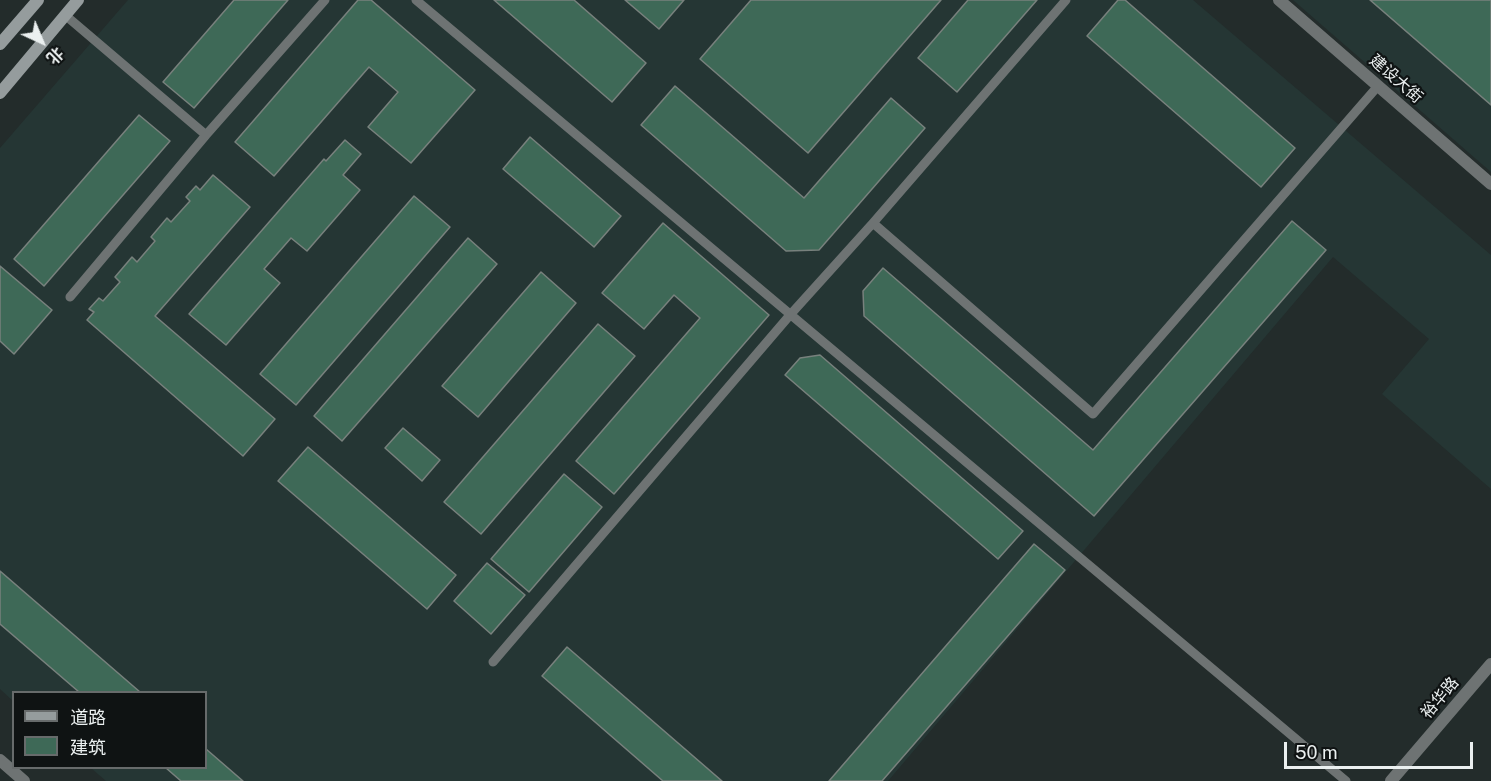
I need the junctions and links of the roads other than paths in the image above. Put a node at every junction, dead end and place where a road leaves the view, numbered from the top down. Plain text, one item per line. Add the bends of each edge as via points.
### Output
1 (38, 0) edge
2 (78, 0) edge
3 (325, 0) edge
4 (416, 0) edge
5 (1066, 0) edge
6 (1279, 0) edge
7 (65, 15) junction
8 (0, 44) edge
9 (1378, 86) junction
10 (0, 93) edge
11 (206, 135) junction
12 (1491, 183) edge
13 (873, 223) junction
14 (70, 297) dead end
15 (790, 315) junction
16 (492, 662) dead end
17 (1491, 664) edge
18 (0, 760) edge
19 (24, 781) edge
20 (1346, 781) edge
21 (1391, 781) edge

1 - 8 main road
2 - 7 main road
3 - 11 lane
4 - 15 lane
5 - 13 lane
6 - 9 street, 建设大街
7 - 10 main road
7 - 11 lane
9 - 12 street, 建设大街
9 - 13 lane via 1093,414
11 - 14 lane
13 - 15 lane
15 - 16 lane
15 - 20 lane
17 - 21 street, 裕华路
18 - 19 street

